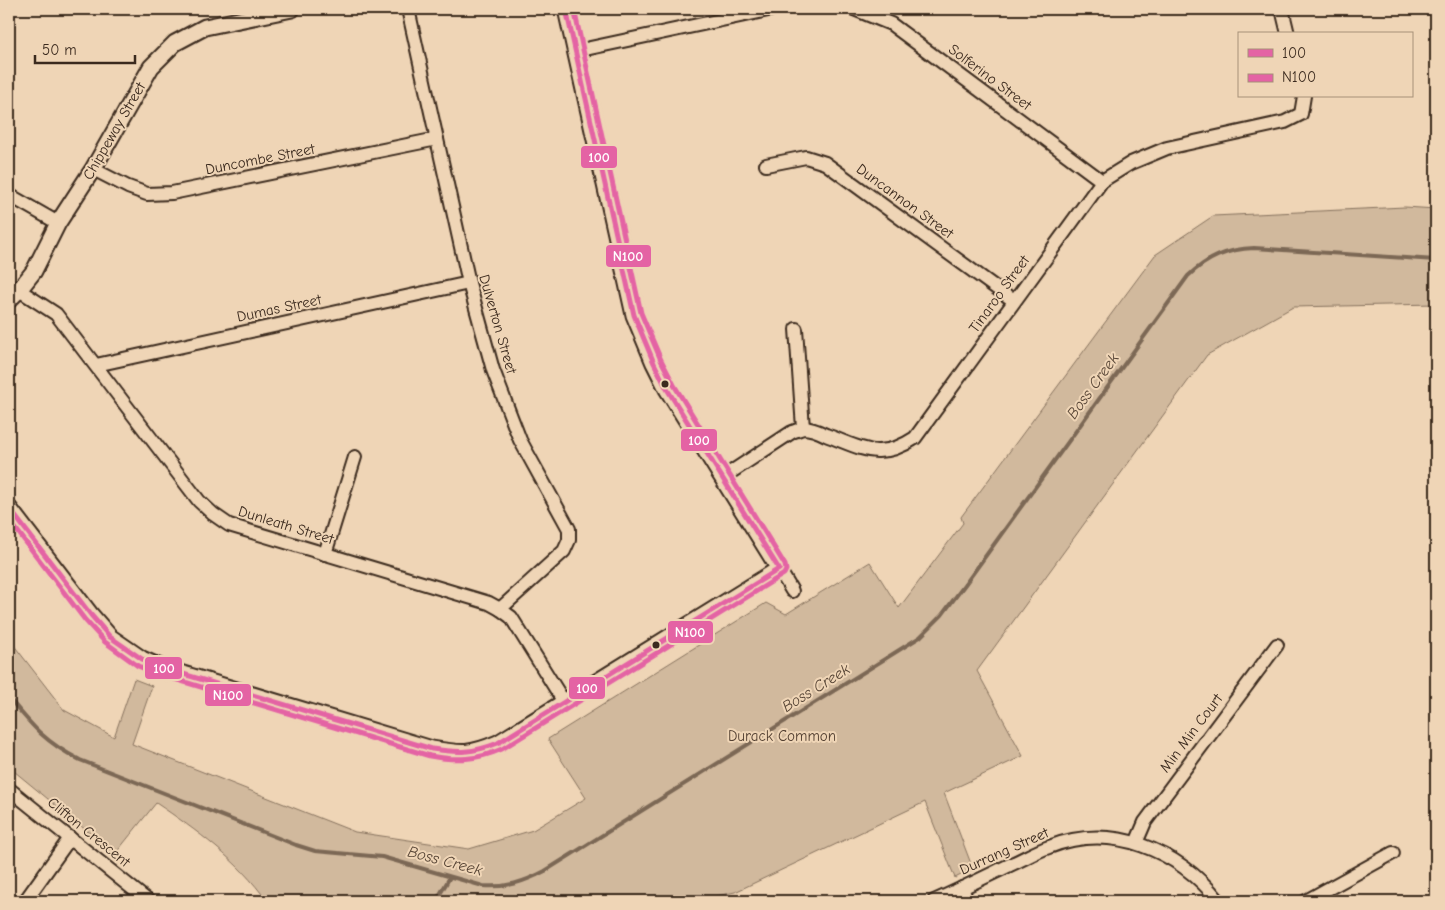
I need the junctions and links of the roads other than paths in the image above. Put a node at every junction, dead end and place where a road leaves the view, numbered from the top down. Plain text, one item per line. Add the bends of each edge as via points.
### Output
1 (292, 9) edge
2 (408, 9) edge
3 (566, 9) edge
4 (773, 9) edge
5 (854, 9) edge
6 (1282, 9) edge
7 (728, 14) edge
8 (1288, 32) edge
9 (576, 51) junction
10 (1304, 98) edge
11 (437, 139) junction
12 (766, 165) dead end
13 (93, 169) junction
14 (1102, 181) junction
15 (9, 195) edge
16 (58, 223) junction
17 (469, 283) junction
18 (14, 295) edge
19 (1014, 302) junction
20 (796, 330) dead end
21 (96, 365) junction
22 (804, 428) junction
23 (355, 457) dead end
24 (722, 478) junction
25 (9, 508) edge
26 (325, 554) junction
27 (778, 569) junction
28 (792, 591) dead end
29 (500, 609) junction
30 (1277, 645) dead end
31 (564, 702) junction
32 (9, 789) edge
33 (70, 838) junction
34 (1136, 843) junction
35 (1393, 853) dead end
36 (962, 888) junction
37 (25, 901) edge
38 (148, 901) edge
39 (934, 901) edge
40 (967, 901) edge
41 (1219, 901) edge
42 (1306, 901) edge

1 - 13 street, Chippeway Street via 205,27 175,43 151,68
2 - 11 street, Dulverton Street
3 - 9 street
4 - 7 street
5 - 14 street, Solferino Street via 892,24
6 - 8 street
7 - 9 street
9 - 24 street via 634,315 667,389
10 - 14 street, Tinaroo Street via 1300,114 1285,122 1167,148 1131,162
11 - 13 street, Duncombe Street via 172,193 147,194
11 - 17 street, Dulverton Street
12 - 19 street, Duncannon Street via 806,157 825,163
13 - 16 street, Chippeway Street
14 - 19 street, Tinaroo Street
15 - 16 street
16 - 18 street, Chippeway Street via 34,271
17 - 21 street, Dumas Street
17 - 29 street, Dulverton Street via 493,370 509,413 570,529 564,551
18 - 21 street, Dunleath Street via 56,314
19 - 22 street, Tinaroo Street via 915,438 900,448 869,451
20 - 22 street
21 - 26 street, Dunleath Street via 199,501 213,514 229,525
22 - 24 street via 792,432
23 - 26 street
24 - 27 street
25 - 31 street via 110,636 142,659 160,667 458,754 478,752 498,743
26 - 29 street, Dunleath Street
27 - 28 street
27 - 31 street
29 - 31 street, Dunleath Street via 510,617
30 - 34 street, Min Min Court via 1145,822
32 - 33 street, Clifton Crescent
33 - 37 street
33 - 38 street, Clifton Crescent
34 - 36 street, Durrang Street via 1095,838 1049,846
34 - 41 street, Durrang Street via 1175,860 1195,875
35 - 42 street
36 - 39 street, Durrang Street
36 - 40 street

